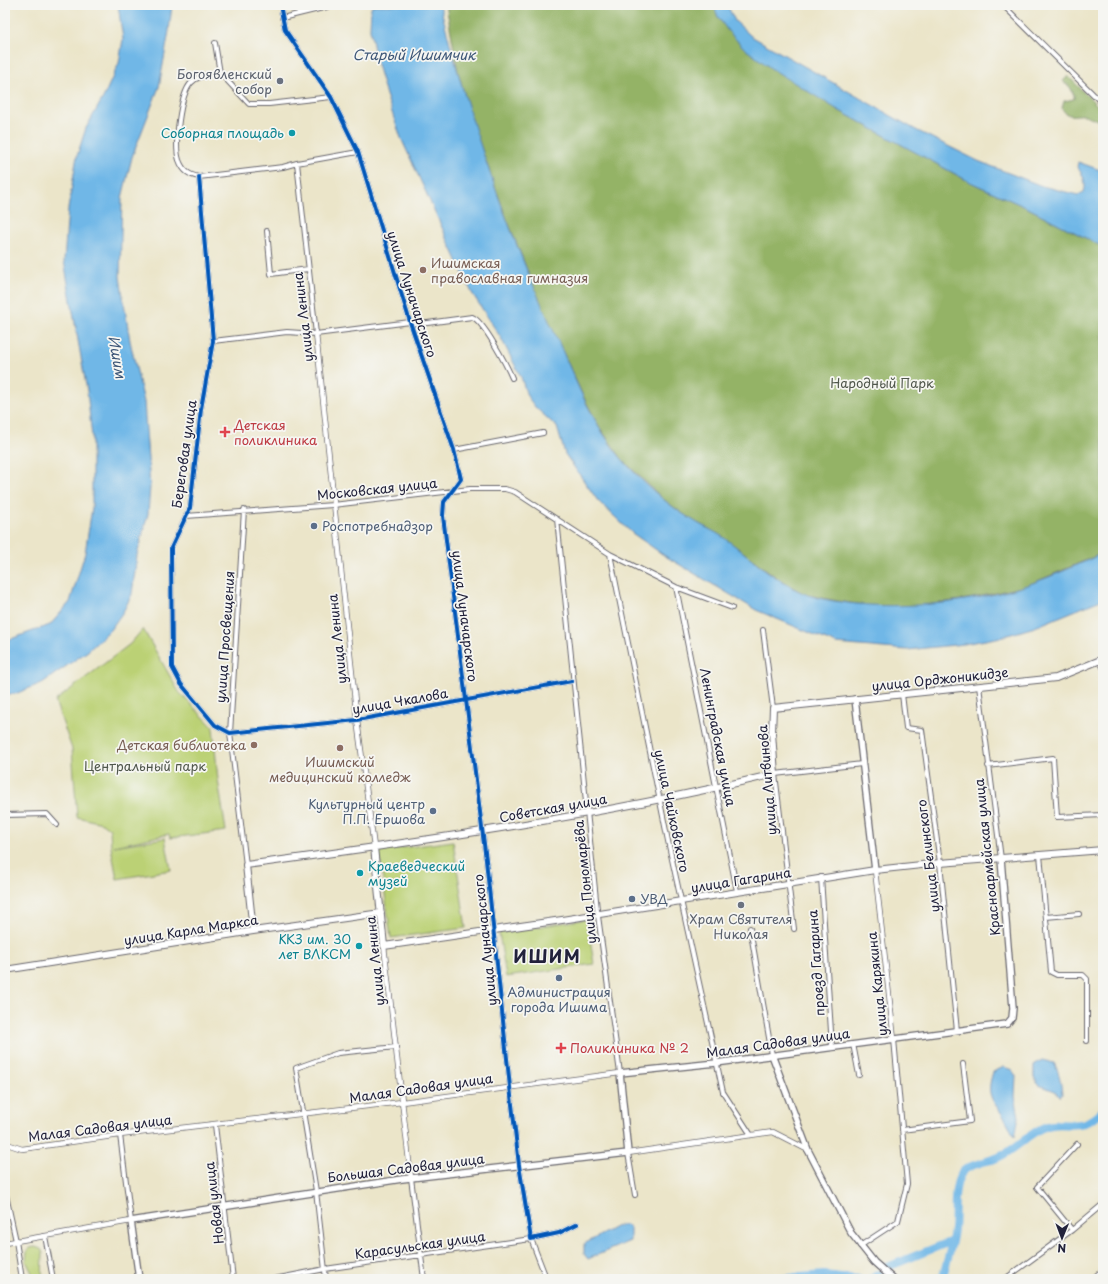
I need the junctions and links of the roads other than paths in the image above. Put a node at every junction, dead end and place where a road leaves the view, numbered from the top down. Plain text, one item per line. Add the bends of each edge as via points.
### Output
1 (1003, 5) edge
2 (327, 6) edge
3 (280, 7) edge
4 (282, 18) junction
5 (214, 43) dead end
6 (220, 73) junction
7 (332, 97) junction
8 (1103, 104) edge
9 (358, 152) junction
10 (297, 163) junction
11 (199, 177) junction
12 (267, 231) dead end
13 (308, 270) junction
14 (410, 322) junction
15 (316, 334) junction
16 (213, 341) junction
17 (512, 378) dead end
18 (543, 433) dead end
19 (454, 450) junction
20 (452, 491) junction
21 (333, 505) junction
22 (244, 510) junction
23 (186, 516) junction
24 (557, 519) junction
25 (610, 554) junction
26 (676, 587) junction
27 (732, 608) dead end
28 (763, 630) dead end
29 (1102, 662) edge
30 (572, 681) junction
31 (979, 686) junction
32 (902, 694) junction
33 (855, 699) junction
34 (466, 700) junction
35 (773, 708) junction
36 (357, 720) junction
37 (230, 733) junction
38 (862, 764) junction
39 (988, 766) junction
40 (775, 774) junction
41 (717, 788) junction
42 (659, 800) junction
43 (588, 813) junction
44 (5, 815) edge
45 (1103, 815) edge
46 (57, 824) dead end
47 (481, 831) junction
48 (374, 847) junction
49 (1103, 850) edge
50 (1040, 855) junction
51 (1001, 859) junction
52 (940, 863) junction
53 (246, 865) junction
54 (875, 870) junction
55 (821, 878) junction
56 (787, 883) junction
57 (737, 891) junction
58 (680, 901) junction
59 (381, 913) junction
60 (598, 914) junction
61 (1079, 914) dead end
62 (1046, 917) junction
63 (750, 928) dead end
64 (794, 929) dead end
65 (494, 930) junction
66 (253, 931) junction
67 (384, 946) junction
68 (5, 970) edge
69 (1008, 1024) joint
70 (956, 1031) junction
71 (894, 1039) junction
72 (1087, 1041) dead end
73 (853, 1044) junction
74 (396, 1047) junction
75 (832, 1047) junction
76 (772, 1055) junction
77 (716, 1063) junction
78 (963, 1064) dead end
79 (620, 1073) junction
80 (859, 1075) dead end
81 (510, 1087) junction
82 (402, 1102) junction
83 (303, 1114) junction
84 (215, 1125) junction
85 (902, 1130) junction
86 (751, 1135) junction
87 (120, 1136) junction
88 (1077, 1144) dead end
89 (5, 1145) edge
90 (808, 1150) junction
91 (628, 1153) junction
92 (519, 1165) junction
93 (411, 1178) junction
94 (5, 1191) edge
95 (316, 1191) junction
96 (634, 1195) dead end
97 (1103, 1204) edge
98 (225, 1206) junction
99 (131, 1221) junction
100 (577, 1224) dead end
101 (1072, 1230) junction
102 (45, 1236) junction
103 (532, 1239) junction
104 (16, 1241) junction
105 (5, 1243) edge
106 (860, 1247) junction
107 (421, 1255) junction
108 (325, 1269) junction
109 (1103, 1270) edge
110 (545, 1275) dead end
111 (22, 1279) edge
112 (53, 1279) edge
113 (139, 1279) edge
114 (234, 1279) edge
115 (274, 1279) edge
116 (326, 1279) edge
117 (424, 1279) edge
118 (893, 1279) edge
119 (1005, 1279) edge
120 (1092, 1279) edge

1 - 8 street
2 - 4 street
3 - 4 street, улица Луначарского
4 - 7 street, улица Луначарского via 290,40
5 - 6 street
6 - 7 street via 249,104
6 - 11 street via 197,78 185,92 182,106 178,140 180,161 189,175
7 - 9 street, улица Луначарского
9 - 10 street
9 - 14 street, улица Луначарского
10 - 11 street
10 - 13 street, улица Ленина
11 - 16 street, Береговая улица
12 - 13 street via 272,274
13 - 15 street, улица Ленина
14 - 15 street
14 - 17 street via 420,324 475,318 493,342
14 - 19 street, улица Луначарского
15 - 16 street via 286,332
15 - 21 street, улица Ленина
16 - 23 street, Береговая улица via 201,409 190,508
18 - 19 street
19 - 20 street, улица Луначарского via 461,479
20 - 21 street, Московская улица
20 - 24 street, Московская улица via 505,489 515,492
20 - 34 street, улица Луначарского via 444,502 443,516
21 - 22 street, Московская улица
21 - 36 street, улица Ленина
22 - 23 street, Московская улица
22 - 37 street, улица Просвещения
23 - 37 street, Береговая улица via 171,548 172,667 181,684 215,725
24 - 25 street, Московская улица
24 - 30 street, улица Пономарёва
25 - 26 street, Московская улица
25 - 42 street, улица Чайковского
26 - 27 street, Московская улица
26 - 41 street, Ленинградская улица
28 - 35 street, улица Литвинова
29 - 31 main road, улица Орджоникидзе via 1056,678
30 - 34 street, улица Чкалова
30 - 43 street, улица Пономарёва
31 - 32 main road, улица Орджоникидзе
31 - 39 street, Красноармейская улица
32 - 33 main road, улица Орджоникидзе
32 - 52 street, улица Белинского via 906,728 922,730
33 - 35 main road, улица Орджоникидзе
33 - 38 main road, улица Карякина
34 - 36 street, улица Чкалова
34 - 47 street, улица Луначарского
35 - 40 main road, улица Литвинова
36 - 37 street, улица Чкалова
36 - 48 street, улица Ленина
37 - 53 street, улица Просвещения
38 - 40 street, Советская улица
38 - 54 main road, улица Карякина
39 - 45 street via 1053,758 1057,817
39 - 51 street, Красноармейская улица
40 - 41 main road, Советская улица
40 - 56 street, улица Литвинова
41 - 42 main road, Советская улица
41 - 57 street, Ленинградская улица
42 - 43 main road, Советская улица
42 - 58 street, улица Чайковского
43 - 47 main road, Советская улица
43 - 60 street, улица Пономарёва
44 - 46 street via 47,814
47 - 48 main road, Советская улица
47 - 65 street, улица Луначарского
48 - 53 main road, Советская улица
48 - 59 main road, улица Ленина
49 - 50 main road, улица Гагарина
50 - 51 main road, улица Гагарина
50 - 62 street
51 - 52 main road, улица Гагарина
51 - 69 main road, Красноармейская улица via 1013,1008 1012,1018
52 - 54 main road, улица Гагарина
52 - 70 street, улица Белинского
53 - 66 main road, улица Просвещения
54 - 55 main road, улица Гагарина
54 - 71 street, улица Карякина
55 - 56 main road, улица Гагарина
55 - 75 street, проезд Гагарина
56 - 57 main road, улица Гагарина
56 - 64 street, улица Литвинова
57 - 58 main road, улица Гагарина
58 - 60 main road, улица Гагарина
58 - 77 street, улица Чайковского
59 - 66 main road, улица Карла Маркса
59 - 67 main road, улица Ленина
60 - 65 main road, улица Гагарина
60 - 79 street, улица Пономарёва
61 - 62 street
62 - 72 street via 1051,972 1057,975 1083,975 1087,979
63 - 76 street
65 - 67 main road, улица Гагарина
65 - 81 street, улица Луначарского
66 - 68 main road, улица Карла Маркса
67 - 74 street, улица Ленина
69 - 70 main road, Малая Садовая улица
70 - 71 main road, Малая Садовая улица
71 - 73 main road, Малая Садовая улица
71 - 85 street, улица Карякина
73 - 75 main road, Малая Садовая улица
73 - 80 street
74 - 82 street, улица Ленина
74 - 83 street via 338,1053 296,1068
75 - 76 main road, Малая Садовая улица
76 - 77 main road, Малая Садовая улица
76 - 90 main road
77 - 79 main road, Малая Садовая улица
77 - 86 street, улица Чайковского via 723,1092
78 - 85 street via 970,1121
79 - 81 street, Малая Садовая улица
79 - 91 main road, улица Пономарёва
81 - 82 street, Малая Садовая улица
81 - 92 street, улица Луначарского
82 - 83 street, Малая Садовая улица
82 - 93 street, улица Ленина
83 - 84 street, Малая Садовая улица
83 - 95 street
84 - 87 street, Малая Садовая улица
84 - 98 street, Новая улица
85 - 106 street, улица Карякина via 907,1184 898,1220
86 - 90 street, Большая Садовая улица via 773,1132
86 - 91 street, Большая Садовая улица
87 - 89 street, Малая Садовая улица via 22,1149
87 - 99 street
88 - 101 street via 1037,1186
90 - 106 main road
91 - 92 main road, Большая Садовая улица
91 - 96 street, улица Пономарёва
92 - 93 main road, Большая Садовая улица
92 - 103 street, улица Луначарского
93 - 95 main road, Большая Садовая улица
93 - 107 street, улица Ленина
94 - 104 street
95 - 98 main road, Большая Садовая улица
95 - 108 street
97 - 101 street
98 - 99 main road, Большая Садовая улица
98 - 114 street, Новая улица
99 - 102 street, Большая Садовая улица
99 - 113 main road
100 - 103 street via 559,1233
101 - 119 street
102 - 104 street, Большая Садовая улица
102 - 112 street
103 - 107 street, Карасульская улица
103 - 110 street
104 - 105 street, Большая Садовая улица
104 - 111 street
106 - 118 main road
107 - 108 street, Карасульская улица
107 - 117 street, улица Ленина
108 - 115 street, Карасульская улица
108 - 116 street
109 - 120 street

